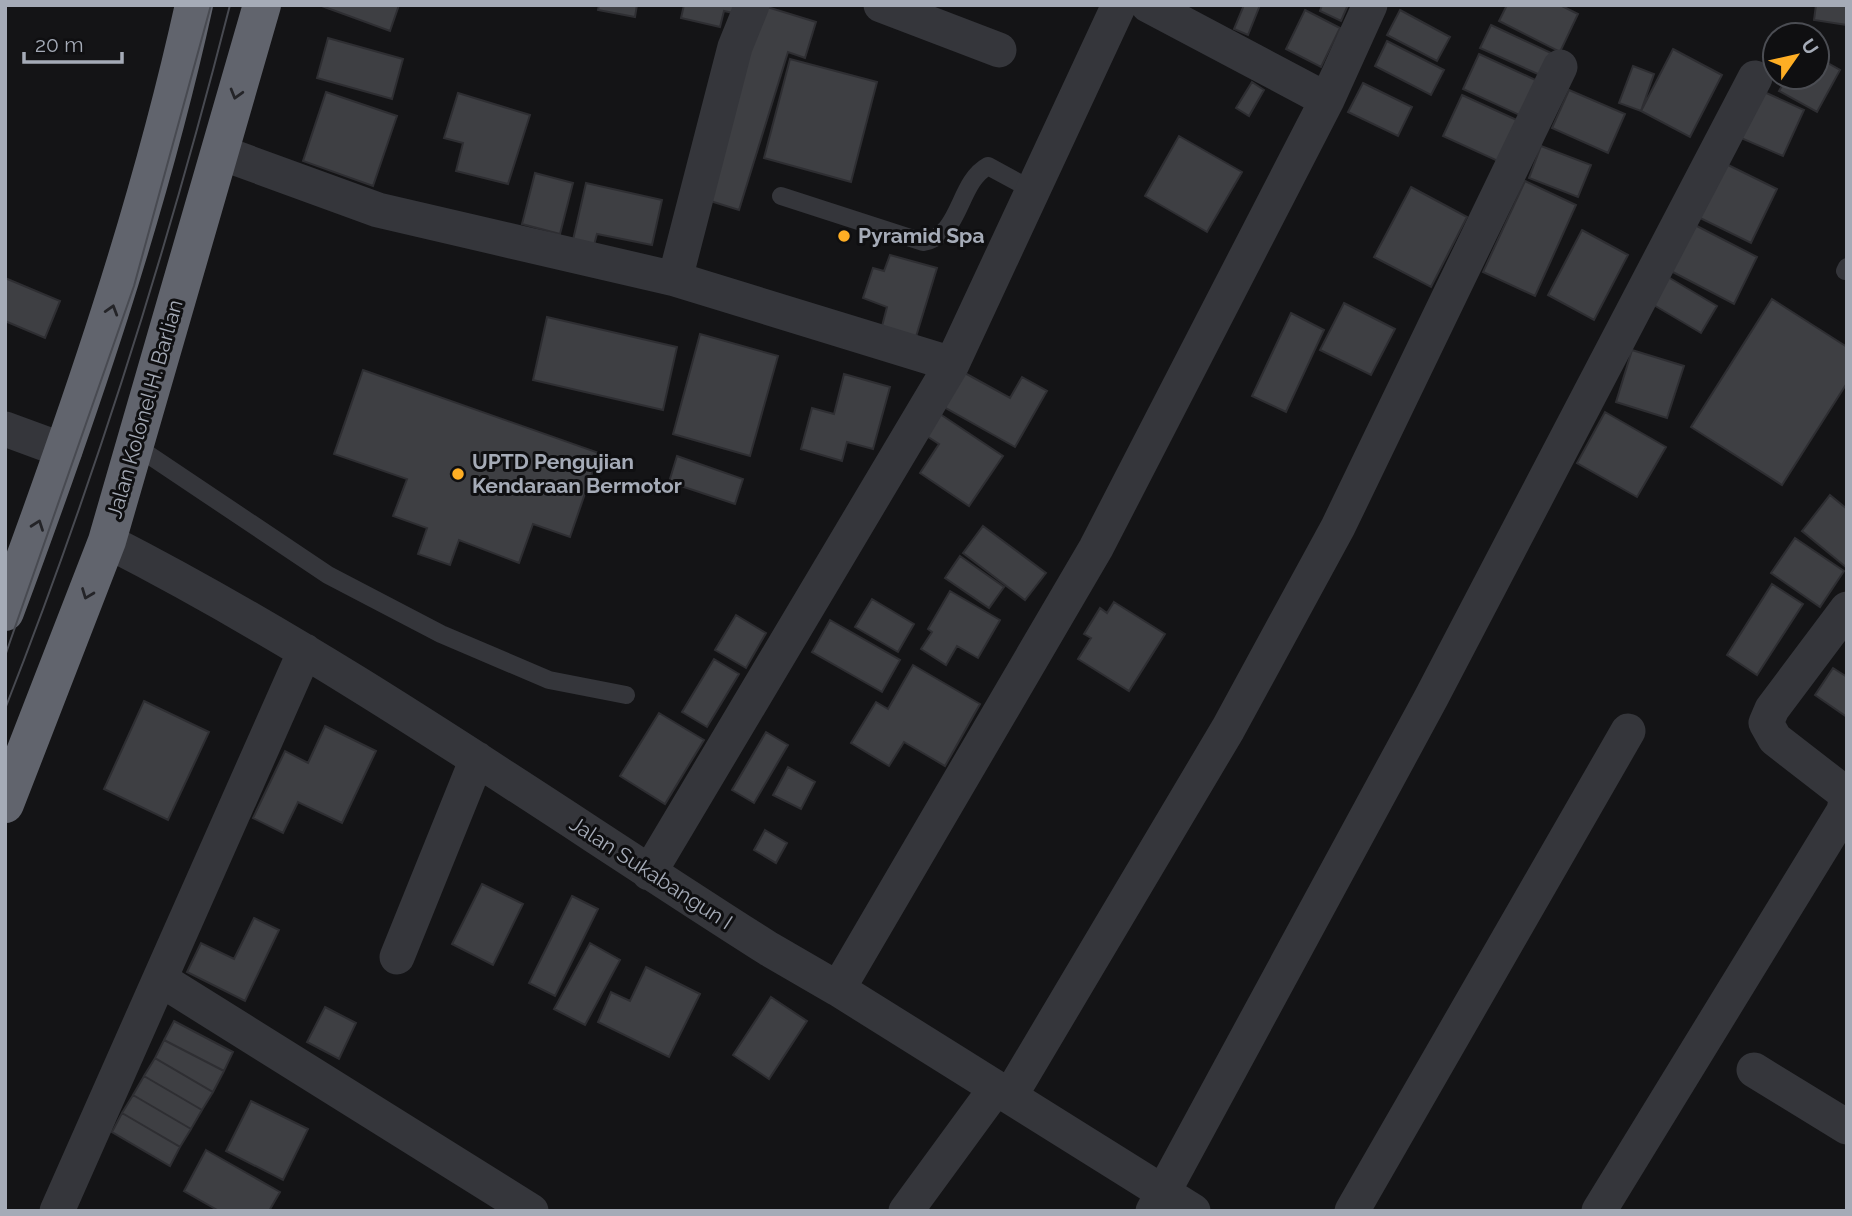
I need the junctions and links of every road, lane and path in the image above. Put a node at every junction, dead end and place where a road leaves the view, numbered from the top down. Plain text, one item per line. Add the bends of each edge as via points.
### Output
1 (194, 5) edge
2 (262, 5) edge
3 (752, 5) edge
4 (881, 5) edge
5 (1119, 5) edge
6 (1149, 5) edge
7 (1370, 5) edge
8 (999, 50) dead end
9 (1560, 67) dead end
10 (1755, 78) dead end
11 (1327, 100) junction
12 (219, 152) junction
13 (1032, 190) junction
14 (781, 196) dead end
15 (675, 279) junction
16 (952, 363) junction
17 (5, 429) edge
18 (134, 445) junction
19 (65, 451) junction
20 (107, 541) junction
21 (1847, 609) edge
22 (5, 612) edge
23 (305, 651) junction
24 (626, 695) dead end
25 (1628, 731) dead end
26 (477, 759) junction
27 (5, 804) edge
28 (649, 873) junction
29 (397, 957) dead end
30 (160, 979) junction
31 (838, 989) junction
32 (1754, 1070) dead end
33 (1003, 1092) junction
34 (1847, 1127) edge
35 (1157, 1202) edge
36 (57, 1211) edge
37 (531, 1211) edge
38 (906, 1211) edge
39 (1193, 1211) edge
40 (1352, 1211) edge
41 (1599, 1211) edge

19 -> 1 highway via 169,119
2 -> 12 highway, Jalan Kolonel H. Barlian
3 - 15 street via 735,47
4 - 8 street
5 - 13 street
6 - 11 street
7 - 11 street
9 - 33 street via 1338,527 1228,729
10 - 35 street via 1424,710
11 - 31 street via 1096,548
12 - 15 street via 379,210
12 - 18 highway, Jalan Kolonel H. Barlian
13 - 14 lane via 988,166 978,174 942,235 923,242
13 - 16 street
15 - 16 street
16 - 28 street
17 - 19 street
18 - 20 highway, Jalan Kolonel H. Barlian
18 - 24 lane via 328,575 441,634 549,680
22 -> 19 highway
20 - 23 street, Jalan Sukabangun I
20 -> 27 highway, Jalan Kolonel H. Barlian
21 - 41 street via 1766,723 1768,732 1784,747 1842,790 1844,811
23 - 26 street, Jalan Sukabangun I
23 - 30 street
25 - 40 street
26 - 28 street, Jalan Sukabangun I
26 - 29 street
28 - 31 street, Jalan Sukabangun I
30 - 36 street
30 - 37 street
31 - 33 street, Jalan Sukabangun I
32 - 34 street
33 - 35 street, Jalan Sukabangun I
33 - 38 street
35 - 39 street, Jalan Sukabangun I

